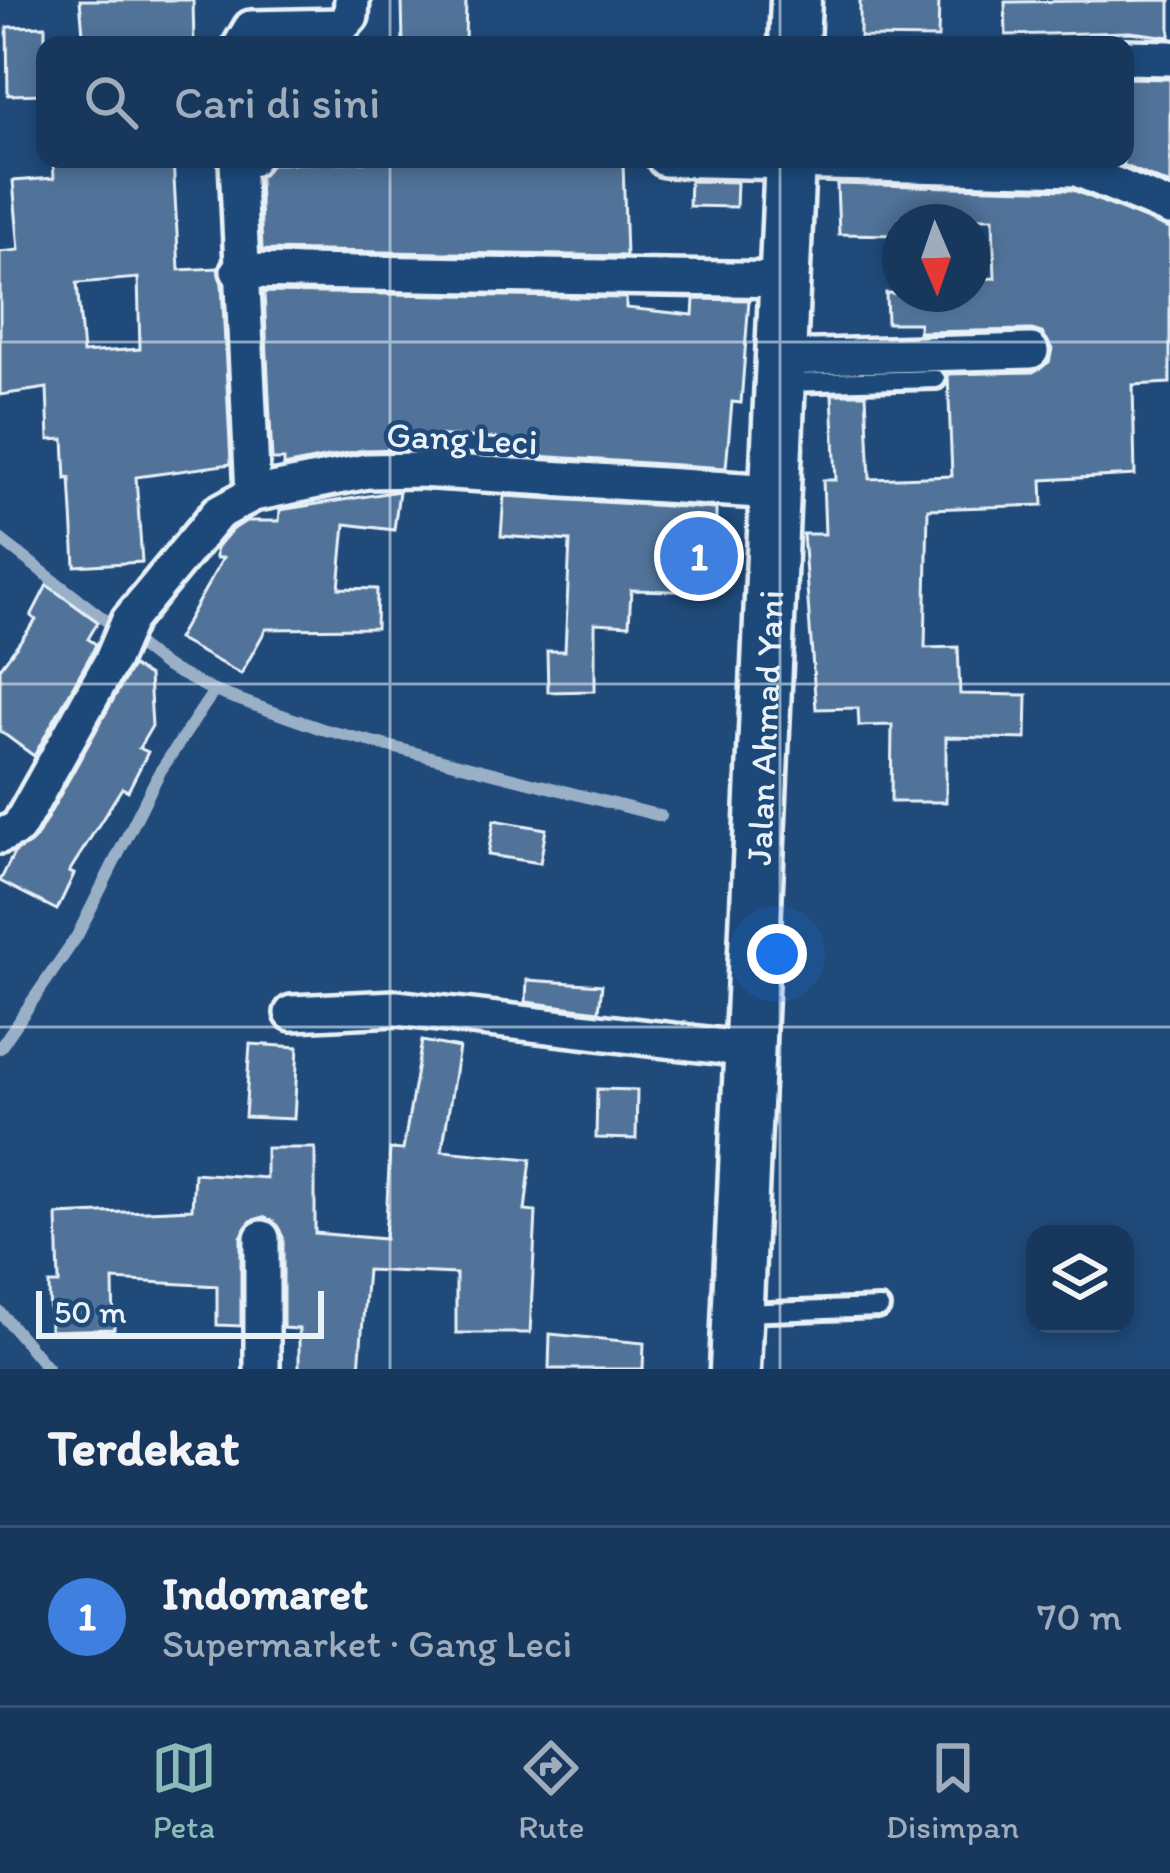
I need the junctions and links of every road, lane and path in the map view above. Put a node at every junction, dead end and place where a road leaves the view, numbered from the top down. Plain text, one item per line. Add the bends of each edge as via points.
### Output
1 (352, 0) edge
2 (796, 0) edge
3 (246, 36) edge
4 (794, 36) edge
5 (1134, 57) edge
6 (1170, 58) edge
7 (237, 168) edge
8 (802, 168) edge
9 (1044, 168) edge
10 (1170, 208) edge
11 (238, 271) junction
12 (786, 280) junction
13 (1031, 351) dead end
14 (782, 370) junction
15 (936, 379) dead end
16 (777, 492) junction
17 (253, 494) junction
18 (0, 836) edge
19 (292, 1013) dead end
20 (750, 1050) junction
21 (262, 1238) dead end
22 (880, 1308) dead end
23 (737, 1313) junction
24 (262, 1369) edge
25 (735, 1369) edge

1 - 3 street via 342,26 250,28
2 - 4 main road
5 - 6 street
7 - 11 street
8 - 12 main road, Jalan Ahmad Yani
9 - 10 street via 1078,169
11 - 12 street
11 - 17 street
12 - 14 main road, Jalan Ahmad Yani
13 - 14 street
14 - 15 lane
14 - 16 main road, Jalan Ahmad Yani
16 - 17 street, Gang Leci via 419,470 367,471
16 - 20 main road, Jalan Ahmad Yani
17 - 18 street, Gang Leci via 218,513 129,620 18,828
19 - 20 street via 395,1008
20 - 23 main road, Jalan Ahmad Yani
21 - 24 street
22 - 23 lane
23 - 25 main road, Jalan Ahmad Yani

